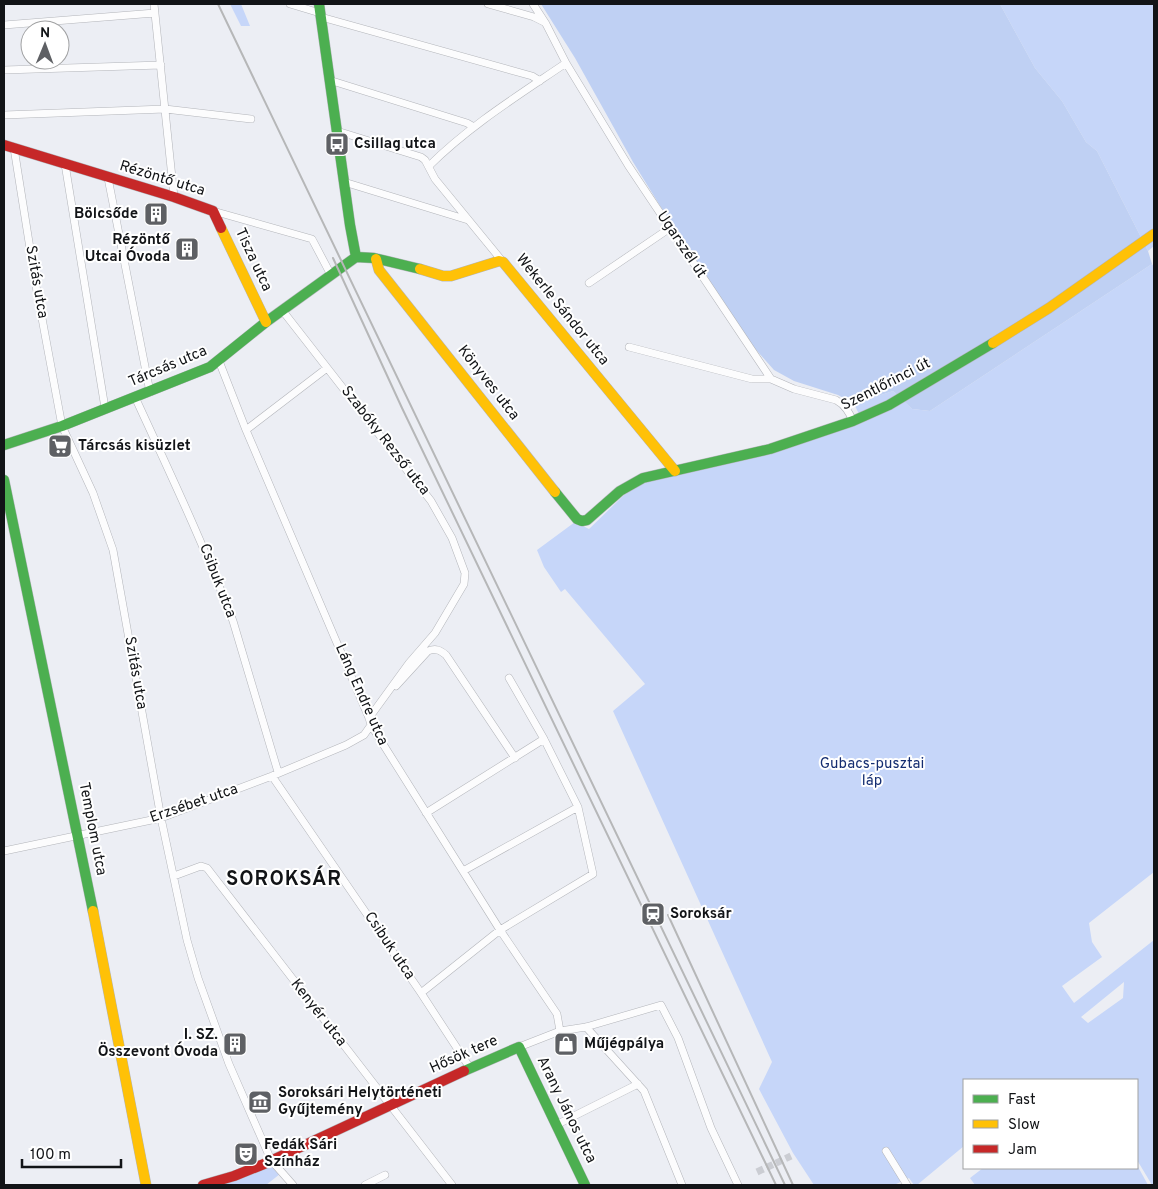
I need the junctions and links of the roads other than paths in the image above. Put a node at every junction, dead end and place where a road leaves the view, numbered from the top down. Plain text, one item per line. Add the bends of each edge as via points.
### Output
1 (154, 4) edge
2 (290, 4) edge
3 (488, 4) edge
4 (533, 4) edge
5 (320, 11) edge
6 (154, 13) junction
7 (546, 24) junction
8 (4, 25) edge
9 (566, 63) junction
10 (161, 65) junction
11 (4, 70) edge
12 (329, 80) junction
13 (540, 81) junction
14 (165, 109) junction
15 (4, 115) edge
16 (251, 119) dead end
17 (474, 127) junction
18 (337, 131) junction
19 (9, 146) edge
20 (66, 164) junction
21 (429, 166) junction
22 (108, 178) junction
23 (344, 182) junction
24 (174, 197) junction
25 (213, 211) junction
26 (468, 220) junction
27 (670, 228) junction
28 (1154, 234) edge
29 (356, 257) junction
30 (376, 259) junction
31 (503, 262) junction
32 (332, 275) junction
33 (589, 283) dead end
34 (282, 310) junction
35 (266, 322) junction
36 (629, 347) dead end
37 (219, 362) junction
38 (327, 368) junction
39 (771, 379) junction
40 (150, 392) junction
41 (136, 397) junction
42 (105, 408) junction
43 (853, 421) junction
44 (62, 426) junction
45 (246, 430) junction
46 (4, 445) edge
47 (675, 471) junction
48 (4, 480) edge
49 (582, 521) joint
50 (464, 584) joint
51 (509, 678) dead end
52 (390, 688) junction
53 (370, 721) junction
54 (544, 739) junction
55 (515, 758) junction
56 (275, 774) junction
57 (578, 807) junction
58 (426, 813) junction
59 (161, 818) junction
60 (78, 834) junction
61 (4, 851) edge
62 (463, 871) junction
63 (174, 876) junction
64 (500, 930) junction
65 (421, 993) junction
66 (586, 1027) junction
67 (560, 1030) junction
68 (519, 1047) junction
69 (470, 1068) junction
70 (638, 1084) junction
71 (390, 1106) junction
72 (556, 1125) junction
73 (886, 1151) dead end
74 (271, 1160) junction
75 (385, 1175) dead end
76 (216, 1184) edge
77 (146, 1185) edge
78 (203, 1185) edge
79 (293, 1185) edge
80 (365, 1185) edge
81 (452, 1185) edge
82 (586, 1185) edge
83 (682, 1185) edge
84 (738, 1185) edge
85 (907, 1185) edge

1 - 6 street
2 - 5 street
3 - 7 street via 534,17
4 - 7 street, Ugarszél út
5 - 12 main road
5 - 13 street
6 - 8 street
6 - 10 street
7 - 9 street, Ugarszél út
9 - 13 street
9 - 27 street, Ugarszél út
10 - 11 street
10 - 14 street
12 - 17 street
12 - 18 main road
13 - 17 street
14 - 15 street
14 - 16 street
14 - 24 street
17 - 21 street
18 - 21 street via 420,156
18 - 23 main road
19 - 20 main road, Rézöntő utca
19 - 44 street, Szitás utca
20 - 22 main road, Rézöntő utca
20 - 42 street
21 - 26 street, Wekerle Sándor utca
22 - 24 main road, Rézöntő utca
22 - 40 street
23 - 26 street
23 - 29 main road
24 - 25 main road, Rézöntő utca
25 - 32 street, Rézöntő utca via 312,239
25 - 35 main road, Tisza utca
26 - 31 street, Wekerle Sándor utca
27 - 33 street
27 - 39 street, Ugarszél út
28 - 43 main road, Szentlőrinci út via 1033,318 897,400
29 - 30 main road
29 - 32 main road, Tárcsás utca
30 - 31 main road via 443,276
30 - 49 main road, Könyves utca via 379,270 577,519
31 - 47 main road, Wekerle Sándor utca
32 - 34 main road, Tárcsás utca
34 - 35 main road, Tárcsás utca
34 - 38 street, Szabóky Rezső utca
35 - 37 main road, Tárcsás utca
36 - 39 street via 752,379
37 - 40 main road, Tárcsás utca
37 - 45 street, Láng Endre utca
38 - 45 street
38 - 50 street, Szabóky Rezső utca via 438,511 465,572
39 - 43 street via 842,403
40 - 41 main road, Tárcsás utca
41 - 42 main road, Tárcsás utca
41 - 56 street, Csibuk utca via 233,622
42 - 44 main road, Tárcsás utca
43 - 47 main road, Szentlőrinci út via 770,449
44 - 46 main road, Tárcsás utca
44 - 59 street, Szitás utca via 94,493 113,550
45 - 53 street, Láng Endre utca
47 - 49 main road, Szentlőrinci út via 630,484
48 - 60 main road, Templom utca
50 - 52 street, Erzsébet utca via 435,634
51 - 54 street
52 - 53 street, Erzsébet utca
52 - 55 street via 398,685 428,651 441,650
53 - 56 street, Erzsébet utca via 364,735
53 - 58 street, Láng Endre utca
54 - 55 street
54 - 57 street
55 - 58 street
56 - 59 street, Erzsébet utca
56 - 65 street, Csibuk utca
57 - 62 street
57 - 64 street via 593,874
58 - 62 street, Láng Endre utca
59 - 60 street, Erzsébet utca
59 - 63 street, Szitás utca
60 - 61 street, Erzsébet utca
60 - 77 main road, Templom utca
62 - 64 street, Láng Endre utca
63 - 71 street, Kenyér utca via 201,866 207,868
63 - 74 street, Szitás utca via 198,978 229,1064
64 - 65 street
64 - 67 street, Láng Endre utca via 557,1014
65 - 69 street, Csibuk utca
66 - 67 street, Hősök tere
66 - 70 street
66 - 84 street, Hősök tere via 660,1005 678,1038 710,1128
67 - 68 street, Hősök tere
68 - 69 main road, Hősök tere
68 - 72 main road, Arany János utca
69 - 71 main road, Hősök tere
70 - 72 street
70 - 83 street via 644,1091
71 - 74 main road, Hősök tere
71 - 81 street, Kenyér utca
72 - 82 main road, Arany János utca
73 - 85 street
74 - 76 main road, Hősök tere
74 - 79 street, Szitás utca
75 - 80 street
76 - 78 main road, Hősök tere

